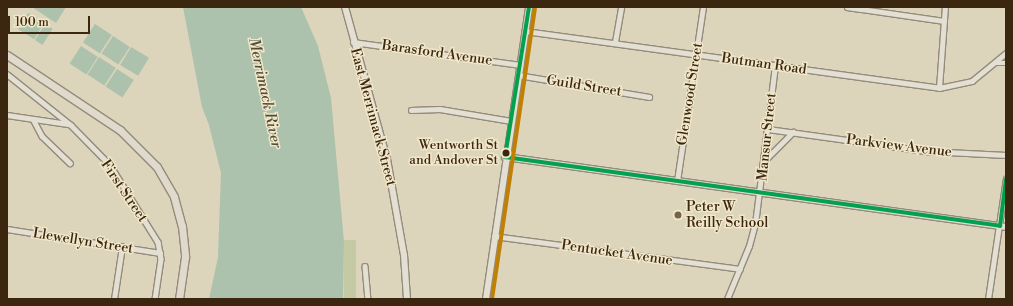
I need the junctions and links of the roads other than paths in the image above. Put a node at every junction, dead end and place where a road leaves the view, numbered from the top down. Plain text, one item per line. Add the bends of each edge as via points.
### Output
1 (345, 7) edge
2 (529, 7) edge
3 (621, 7) edge
4 (703, 7) edge
5 (847, 7) edge
6 (945, 7) edge
7 (944, 21) junction
8 (525, 31) junction
9 (353, 42) junction
10 (615, 42) junction
11 (1006, 53) edge
12 (696, 54) junction
13 (7, 55) edge
14 (996, 63) junction
15 (1006, 63) edge
16 (520, 65) junction
17 (775, 66) junction
18 (7, 74) edge
19 (518, 75) junction
20 (939, 88) junction
21 (649, 97) dead end
22 (411, 110) dead end
23 (7, 115) edge
24 (33, 119) junction
25 (511, 121) junction
26 (71, 125) junction
27 (768, 129) junction
28 (793, 132) junction
29 (1006, 155) edge
30 (505, 158) junction
31 (764, 161) junction
32 (70, 163) dead end
33 (1006, 179) edge
34 (677, 181) junction
35 (761, 193) junction
36 (1003, 226) edge
37 (7, 230) edge
38 (494, 236) junction
39 (122, 247) junction
40 (160, 253) junction
41 (365, 266) dead end
42 (740, 269) junction
43 (114, 299) edge
44 (155, 299) edge
45 (180, 299) edge
46 (368, 299) edge
47 (407, 299) edge
48 (486, 299) edge
49 (727, 299) edge
50 (988, 299) edge

1 - 9 street, East Merrimack Street
2 - 8 street
3 - 10 street
4 - 12 street, Glenwood Street
5 - 7 street
6 - 7 street
7 - 20 street
8 - 10 street, Butman Road
8 - 16 street
9 - 16 street, Barasford Avenue
9 - 47 street, East Merrimack Street via 387,159 404,255
10 - 12 street, Butman Road
11 - 14 street, Butman Road
12 - 17 street, Butman Road
12 - 34 street, Glenwood Street
13 - 45 main road via 120,130 157,167 174,197 182,226 185,258
14 - 15 street
14 - 20 street, Butman Road via 972,81
16 - 19 street
17 - 20 street, Butman Road
17 - 27 street, Mansur Street
18 - 26 street, First Street
19 - 21 street, Guild Street
19 - 25 street
22 - 25 street via 440,109
23 - 24 street
24 - 26 street
24 - 32 street via 42,136
25 - 30 street
26 - 40 street, First Street via 110,165 158,242
27 - 28 street, Parkview Avenue
27 - 31 street, Mansur Street
28 - 29 street, Parkview Avenue via 927,151
28 - 31 street
30 - 34 street
30 - 38 street
31 - 35 street, Mansur Street
33 - 36 street
34 - 35 street
35 - 36 street
35 - 42 street, Mansur Street via 755,224
36 - 50 street
37 - 39 street, Llewellyn Street
38 - 42 street, Pentucket Avenue
38 - 48 street
39 - 40 street, Llewellyn Street
39 - 43 street
40 - 44 street, First Street
41 - 46 street
42 - 49 street, Mansur Street

